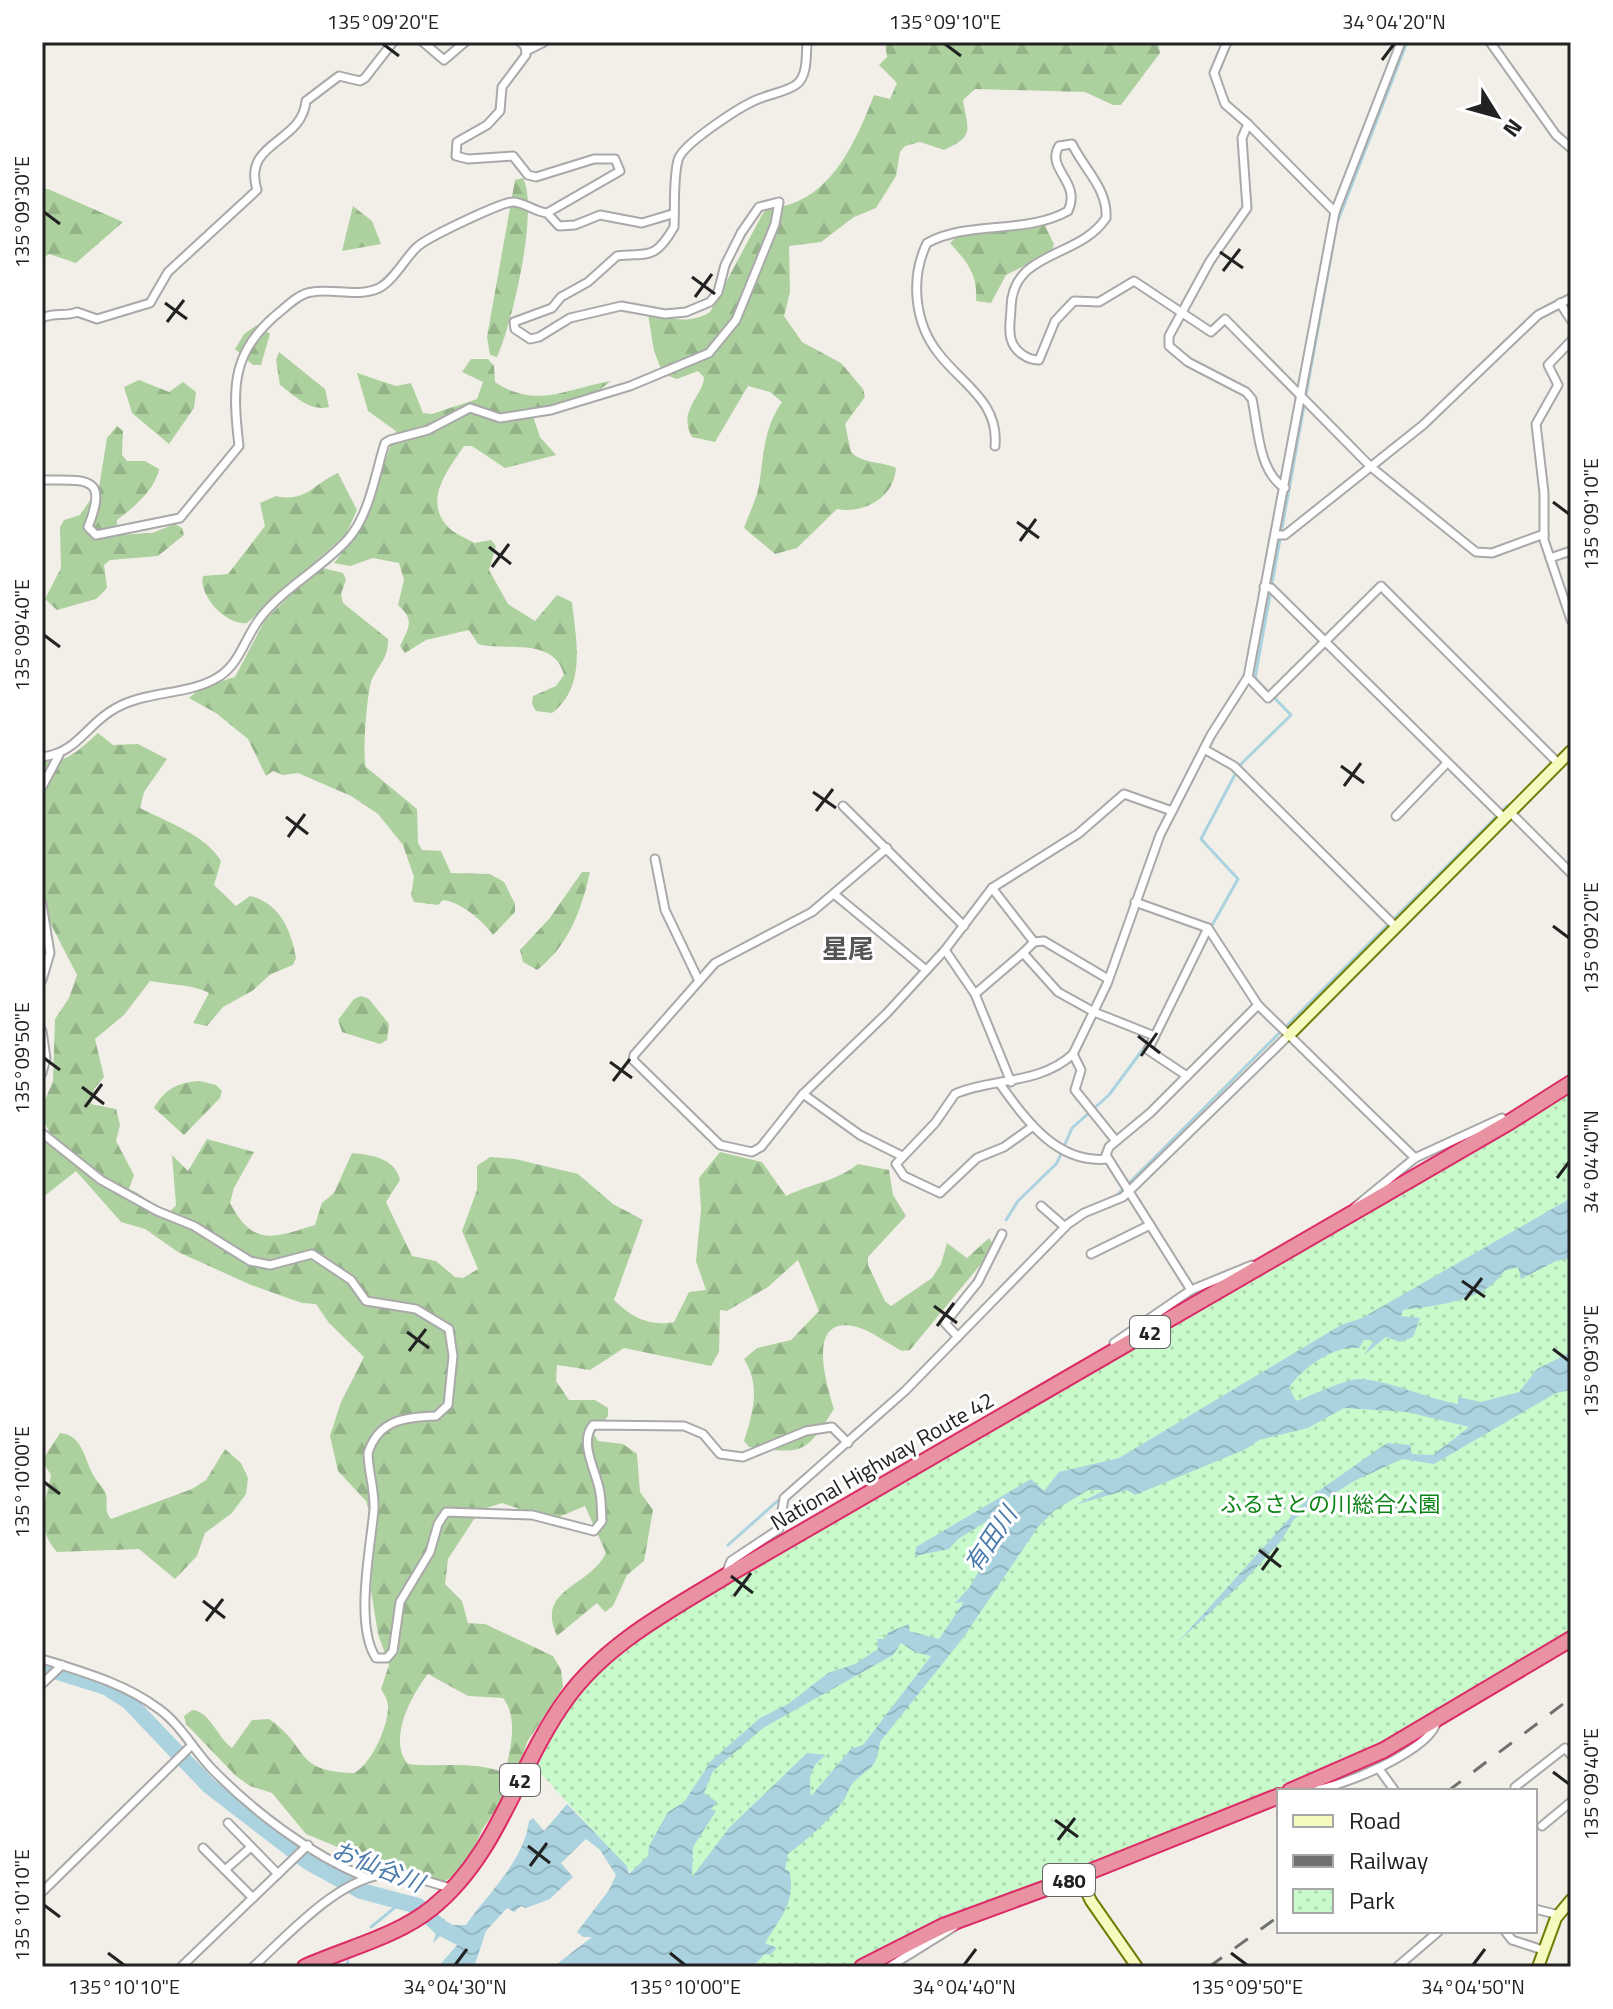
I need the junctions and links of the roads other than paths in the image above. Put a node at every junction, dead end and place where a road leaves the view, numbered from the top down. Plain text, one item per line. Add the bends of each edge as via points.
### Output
1 (393, 42) edge
2 (423, 42) edge
3 (465, 42) edge
4 (520, 42) edge
5 (544, 42) edge
6 (807, 42) edge
7 (1227, 42) edge
8 (1401, 42) edge
9 (1490, 42) edge
10 (526, 51) junction
11 (1248, 124) junction
12 (1571, 148) edge
13 (1335, 212) junction
14 (547, 213) junction
15 (672, 214) junction
16 (1571, 298) edge
17 (1560, 303) junction
18 (1181, 316) junction
19 (42, 318) edge
20 (1571, 320) edge
21 (1571, 341) edge
22 (1301, 399) junction
23 (995, 446) dead end
24 (1371, 467) junction
25 (42, 480) edge
26 (1285, 488) junction
27 (1544, 534) junction
28 (1276, 535) junction
29 (1571, 551) edge
30 (1550, 558) junction
31 (1264, 587) junction
32 (1571, 620) edge
33 (1326, 642) junction
34 (1248, 677) junction
35 (1204, 749) junction
36 (1571, 751) edge
37 (59, 755) junction
38 (42, 757) edge
39 (1447, 763) junction
40 (1559, 764) junction
41 (42, 787) edge
42 (843, 806) dead end
43 (1172, 811) junction
44 (1507, 815) junction
45 (1396, 816) dead end
46 (887, 848) junction
47 (655, 859) dead end
48 (1571, 873) edge
49 (992, 888) junction
50 (834, 894) junction
51 (1135, 902) junction
52 (42, 904) edge
53 (964, 926) junction
54 (1396, 927) junction
55 (1208, 928) junction
56 (1034, 942) junction
57 (945, 950) junction
58 (1023, 953) junction
59 (926, 970) junction
60 (698, 979) junction
61 (1108, 979) junction
62 (42, 980) edge
63 (975, 994) junction
64 (1258, 1005) junction
65 (1094, 1012) junction
66 (42, 1031) edge
67 (1152, 1035) junction
68 (1289, 1035) junction
69 (1073, 1054) junction
70 (42, 1073) edge
71 (1187, 1076) junction
72 (1011, 1082) junction
73 (1571, 1083) edge
74 (1000, 1084) junction
75 (803, 1094) junction
76 (1508, 1123) junction
77 (1032, 1127) junction
78 (42, 1133) edge
79 (1116, 1141) junction
80 (902, 1156) junction
81 (1415, 1158) junction
82 (1107, 1159) junction
83 (1128, 1192) junction
84 (1041, 1206) dead end
85 (1355, 1213) junction
86 (1150, 1225) junction
87 (1065, 1227) junction
88 (1002, 1234) dead end
89 (1091, 1254) dead end
90 (1268, 1264) junction
91 (1191, 1290) junction
92 (958, 1337) junction
93 (1098, 1362) junction
94 (848, 1443) junction
95 (726, 1576) junction
96 (1571, 1639) edge
97 (42, 1659) edge
98 (62, 1665) junction
99 (42, 1684) edge
100 (1437, 1720) junction
101 (191, 1746) junction
102 (1571, 1755) edge
103 (1379, 1769) junction
104 (1306, 1785) junction
105 (1515, 1787) dead end
106 (1295, 1789) edge
107 (1310, 1789) edge
108 (1322, 1789) edge
109 (1394, 1789) edge
110 (1277, 1797) edge
111 (1571, 1802) edge
112 (228, 1823) dead end
113 (1542, 1826) dead end
114 (308, 1845) junction
115 (251, 1847) junction
116 (203, 1848) dead end
117 (225, 1870) junction
118 (278, 1874) junction
119 (1079, 1876) junction
120 (365, 1877) junction
121 (453, 1888) junction
122 (42, 1892) edge
123 (253, 1898) junction
124 (1571, 1900) edge
125 (1537, 1910) edge
126 (1559, 1915) junction
127 (960, 1920) junction
128 (1437, 1933) edge
129 (1507, 1933) edge
130 (1516, 1933) edge
131 (1512, 1940) junction
132 (1543, 1950) junction
133 (181, 1967) edge
134 (253, 1967) edge
135 (305, 1967) edge
136 (862, 1967) edge
137 (889, 1967) edge
138 (1137, 1967) edge
139 (1397, 1967) edge
140 (1538, 1967) edge

1 - 19 street via 365,78 339,76 306,101 298,124 256,162 252,174 257,190 168,272 150,303 97,319 77,312
2 - 3 street via 444,60
4 - 10 street
5 - 10 street
6 - 15 street via 803,76 796,85 754,100 678,157
7 - 11 street via 1214,73 1225,104
8 - 13 street
9 - 12 street via 1556,135
10 - 14 street via 502,87 500,111 454,147 456,156 468,159 513,156 536,177 594,159 618,161 620,171
11 - 13 street
11 - 18 street via 1242,136 1247,208
13 - 22 street
14 - 15 street via 559,226 600,215 642,223
14 - 25 street via 516,202 501,204 422,241 382,286 346,294 310,292 269,320 250,339 238,375 239,446 180,518 96,535 88,527 99,499 96,490 77,480
15 - 37 street via 674,227 653,252 641,258 617,256 552,308 519,317 515,329 530,339 570,318 621,306 665,314 710,302 735,244 759,207 779,202 736,320 709,353 561,408 500,418 470,408 428,430 385,443 374,484 349,538 264,613 233,667 213,681 130,700
16 - 17 street
17 - 20 street
17 - 24 street via 1538,315
18 - 22 street via 1211,332 1225,319
18 - 23 street via 1134,281 1099,302 1074,301 1067,306 1039,360 1014,347 1013,285 1029,268 1092,236 1106,218 1104,193 1072,144 1059,146 1056,163 1072,189 1068,211 1040,221 946,233 927,243 916,272 921,316 937,353 982,399 997,427
18 - 26 street via 1169,346 1252,399 1265,460
21 - 27 street via 1548,365 1558,385 1536,420
22 - 24 street
22 - 26 street
24 - 27 street via 1478,553
24 - 28 street via 1285,535
26 - 28 street
27 - 30 street
28 - 31 street
29 - 30 street
30 - 32 street
31 - 33 street
31 - 34 street
33 - 34 street via 1268,698
33 - 39 street
33 - 40 street via 1381,586
34 - 35 street
35 - 43 street
35 - 54 street via 1234,766
36 - 40 street
37 - 38 street
37 - 41 street
39 - 44 street
39 - 45 street
40 - 44 street
42 - 46 street
43 - 49 street via 1124,794 1078,834
43 - 51 street
44 - 48 street
44 - 54 street
46 - 50 street
46 - 53 street
47 - 60 street via 665,910
49 - 53 street
49 - 56 street
50 - 59 street
50 - 60 street via 798,921 715,963
51 - 55 street
51 - 61 street
52 - 62 street via 50,953
53 - 57 street
54 - 68 street
55 - 64 street
55 - 67 street
56 - 58 street
56 - 61 street via 1044,941
57 - 59 street
57 - 63 street
58 - 63 street
58 - 65 street via 1058,992
59 - 75 street
60 - 75 street via 634,1055 636,1066 720,1145 746,1151 761,1147
61 - 65 street
63 - 72 street
64 - 68 street
64 - 71 street
65 - 67 street
65 - 69 street
66 - 70 street
67 - 71 street via 1148,1052
68 - 81 street
68 - 83 street
69 - 72 street
69 - 79 street via 1081,1070 1075,1090
71 - 79 street
72 - 74 street
73 - 76 highway, National Highway Route 42 / 42
74 - 77 street
74 - 80 street via 955,1094
75 - 80 street via 860,1135
76 - 81 street via 1502,1118
76 - 85 highway, National Highway Route 42 / 42
77 - 80 street via 968,1164 940,1193 901,1173 896,1164
77 - 82 street via 1077,1155
78 - 94 street via 101,1180 194,1226 250,1261 270,1265 312,1254 351,1280 366,1301 416,1309 449,1329 453,1356 448,1405 436,1416 401,1417 383,1430 368,1453 374,1505 367,1625 376,1658 387,1658 393,1651 400,1602 446,1512 532,1515 594,1531 602,1521 586,1442 593,1425 684,1426 703,1434 720,1454 734,1457 832,1427
79 - 82 street
81 - 85 street via 1358,1202
82 - 83 street
83 - 86 street
83 - 87 street
84 - 87 street
85 - 90 highway, National Highway Route 42 / 42
86 - 89 street
86 - 91 street
87 - 92 street
88 - 92 street via 978,1282 945,1323
90 - 91 street via 1256,1263
90 - 93 highway, National Highway Route 42 / 42
91 - 93 street via 1107,1348
92 - 94 street
93 - 95 highway, National Highway Route 42 / 42
94 - 95 street via 784,1498 779,1529 731,1561
95 - 121 highway, National Highway Route 42 / 42 via 614,1648 576,1687 537,1745 494,1834
96 - 100 highway
97 - 98 street
98 - 99 street
98 - 101 street via 146,1700 165,1713
100 - 103 street via 1428,1736
100 - 104 highway
101 - 114 street via 237,1792
101 - 122 street
102 - 105 street via 1565,1748
103 - 108 street
103 - 109 street
104 - 106 highway
104 - 107 street
110 - 119 highway, 480
111 - 113 street
112 - 115 street
114 - 118 street
114 - 120 street
115 - 117 street
115 - 118 street
116 - 117 street
117 - 123 street
118 - 123 street
119 - 127 highway, 480
119 - 138 street
120 - 121 street via 399,1875
120 - 134 street via 320,1906
121 - 135 highway, National Highway Route 42 / 42 via 405,1925
123 - 133 street
124 - 126 street
125 - 126 street
126 - 132 street
127 - 136 highway, 480
127 - 137 street via 944,1936
128 - 139 street
129 - 131 street
130 - 131 street
131 - 132 street
132 - 140 street

